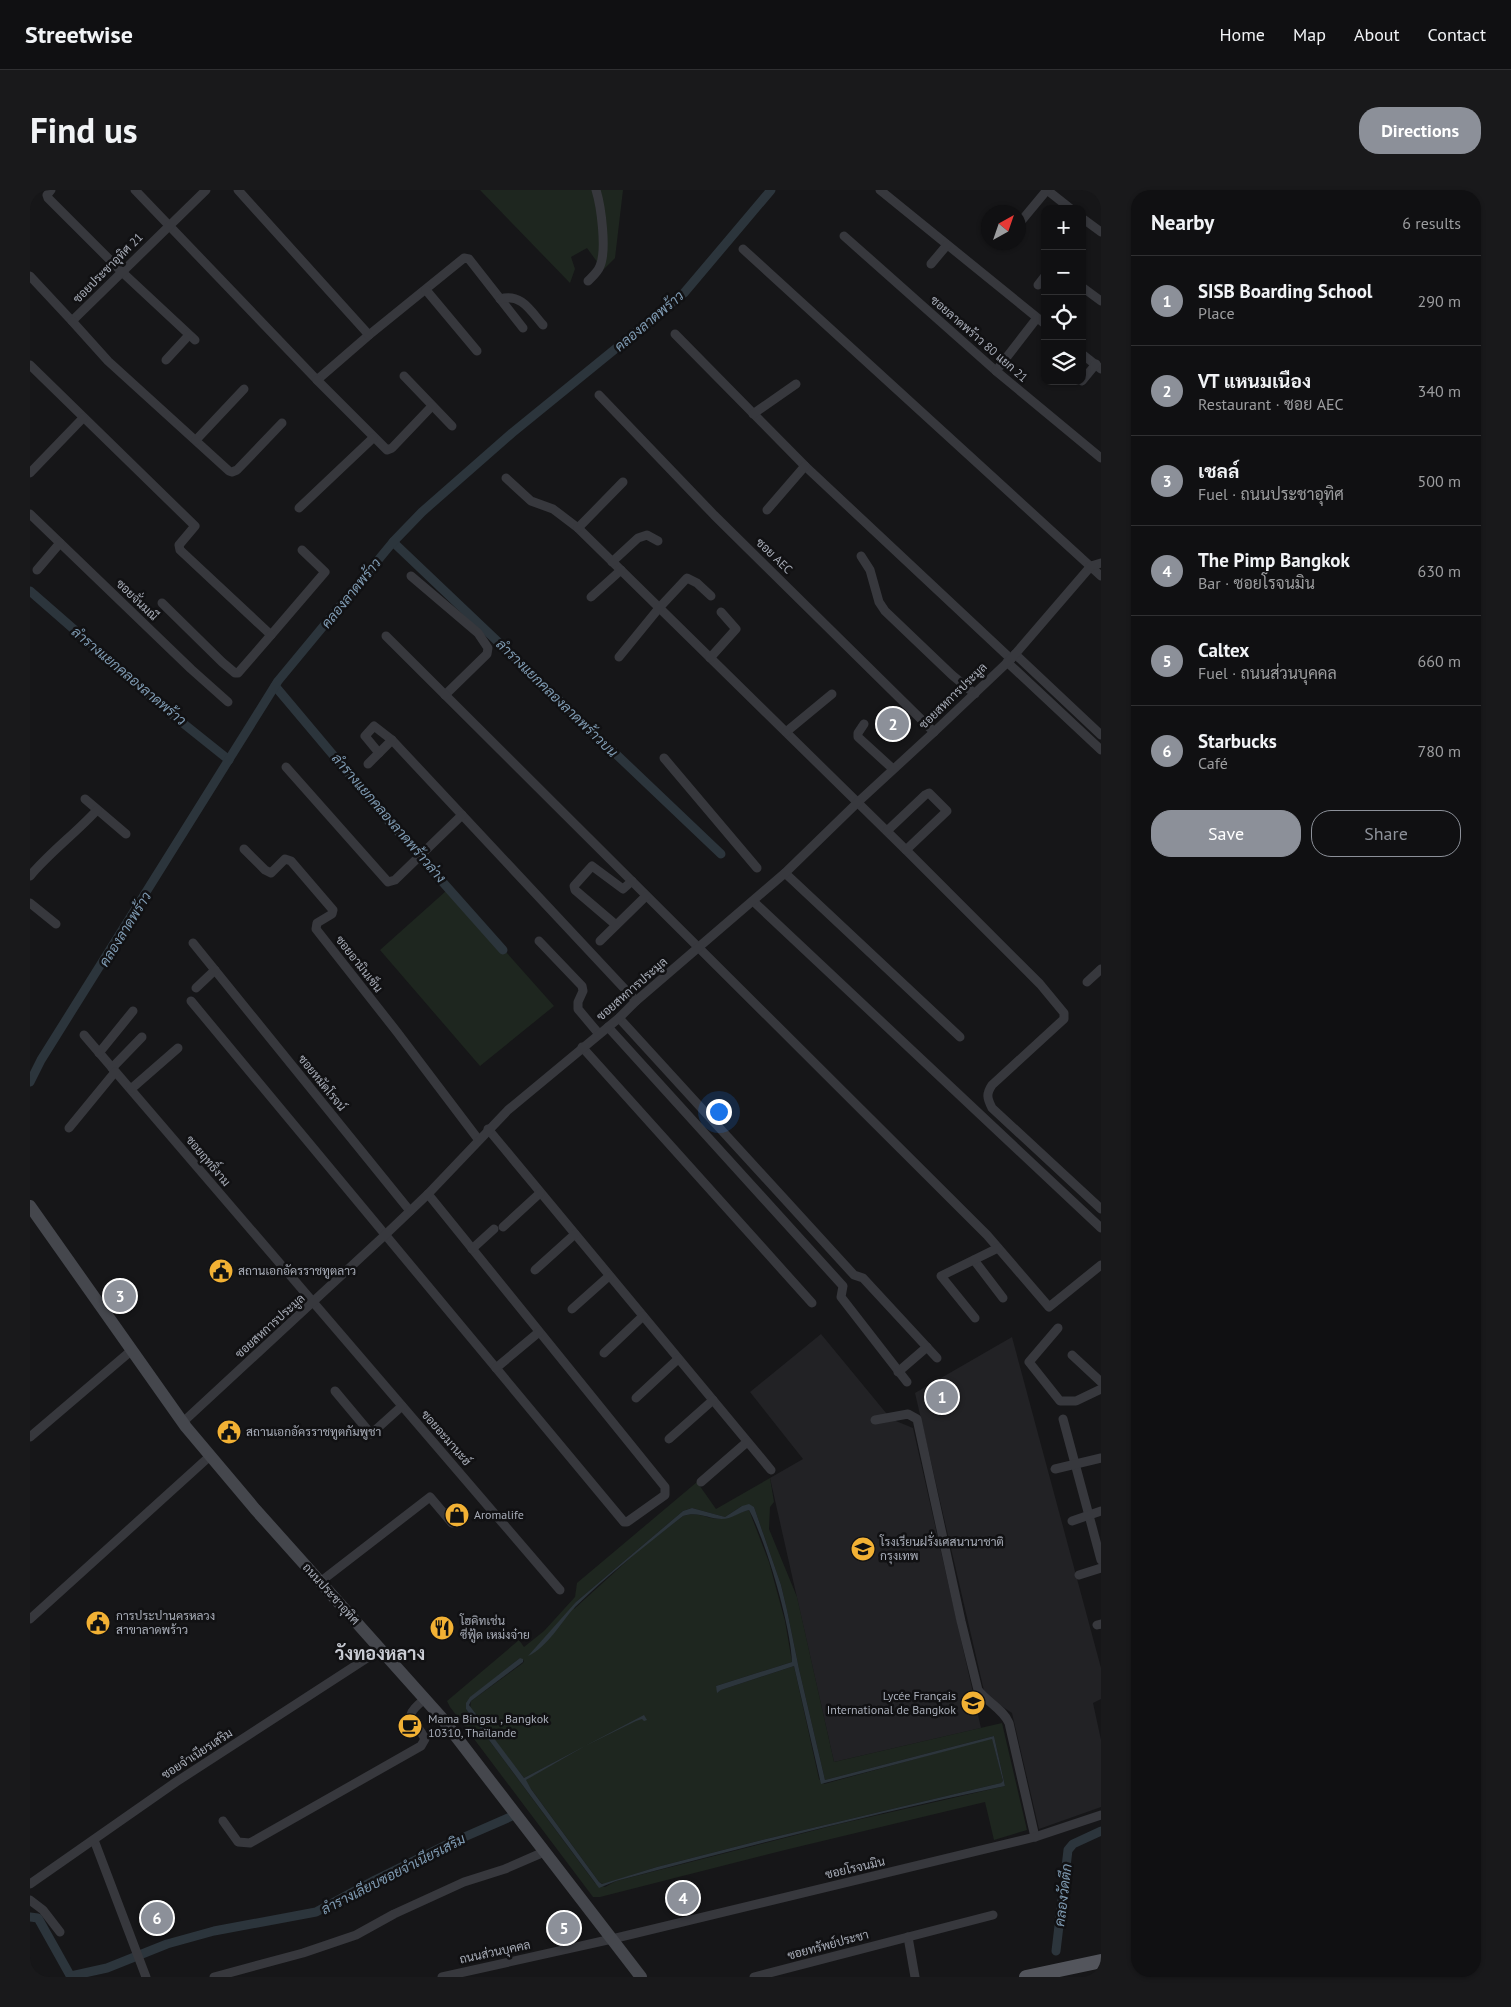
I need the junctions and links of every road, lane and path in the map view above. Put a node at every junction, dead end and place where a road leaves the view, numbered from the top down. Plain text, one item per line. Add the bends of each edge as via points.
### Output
1 (51, 190) edge
2 (135, 190) edge
3 (206, 190) edge
4 (238, 190) edge
5 (596, 190) edge
6 (880, 190) edge
7 (1047, 190) edge
8 (1066, 205) edge
9 (1026, 215) edge
10 (1086, 221) edge
11 (168, 225) junction
12 (1101, 232) edge
13 (844, 236) dead end
14 (947, 245) junction
15 (743, 250) dead end
16 (931, 264) dead end
17 (122, 272) junction
18 (30, 276) edge
19 (588, 281) dead end
20 (1041, 281) edge
21 (1038, 285) dead end
22 (426, 290) junction
23 (1086, 290) edge
24 (500, 299) junction
25 (1101, 301) edge
26 (72, 321) junction
27 (1041, 321) edge
28 (543, 325) dead end
29 (523, 328) dead end
30 (675, 334) dead end
31 (369, 335) junction
32 (477, 351) dead end
33 (1086, 357) edge
34 (166, 360) dead end
35 (30, 365) edge
36 (1098, 367) edge
37 (996, 371) junction
38 (404, 376) dead end
39 (1086, 378) edge
40 (317, 380) junction
41 (796, 384) dead end
42 (244, 389) dead end
43 (599, 395) dead end
44 (432, 406) junction
45 (753, 414) junction
46 (83, 418) junction
47 (282, 423) dead end
48 (452, 426) dead end
49 (373, 438) junction
50 (196, 440) junction
51 (1101, 458) edge
52 (806, 466) junction
53 (30, 473) edge
54 (506, 478) dead end
55 (623, 482) dead end
56 (299, 508) dead end
57 (767, 510) dead end
58 (30, 514) edge
59 (578, 528) junction
60 (658, 541) dead end
61 (60, 543) junction
62 (302, 550) dead end
63 (861, 556) dead end
64 (612, 562) junction
65 (1101, 562) edge
66 (1091, 566) junction
67 (37, 570) dead end
68 (621, 570) junction
69 (411, 576) dead end
70 (1101, 576) edge
71 (711, 596) dead end
72 (591, 597) dead end
73 (162, 603) dead end
74 (659, 608) junction
75 (721, 612) dead end
76 (271, 635) junction
77 (386, 636) dead end
78 (619, 657) dead end
79 (710, 658) junction
80 (1011, 659) junction
81 (445, 694) junction
82 (832, 694) dead end
83 (975, 694) junction
84 (228, 702) dead end
85 (864, 724) dead end
86 (786, 732) junction
87 (934, 732) junction
88 (1101, 735) edge
89 (392, 740) junction
90 (1101, 750) edge
91 (379, 753) junction
92 (664, 758) dead end
93 (368, 764) dead end
94 (286, 767) dead end
95 (893, 769) junction
96 (85, 798) dead end
97 (858, 802) junction
98 (97, 810) junction
99 (462, 815) junction
100 (887, 831) junction
101 (126, 834) dead end
102 (244, 849) dead end
103 (906, 850) junction
104 (757, 868) dead end
105 (785, 873) junction
106 (30, 876) edge
107 (632, 881) junction
108 (646, 896) junction
109 (753, 901) junction
110 (30, 902) edge
111 (56, 924) dead end
112 (616, 925) junction
113 (539, 941) dead end
114 (600, 941) dead end
115 (193, 943) dead end
116 (698, 948) junction
117 (1101, 969) edge
118 (215, 970) junction
119 (1087, 982) dead end
120 (196, 988) dead end
121 (191, 1001) dead end
122 (636, 1001) junction
123 (133, 1011) dead end
124 (619, 1018) junction
125 (608, 1027) junction
126 (599, 1034) junction
127 (84, 1035) dead end
128 (142, 1037) dead end
129 (960, 1037) dead end
130 (582, 1047) junction
131 (178, 1048) dead end
132 (100, 1053) junction
133 (652, 1054) junction
134 (641, 1064) junction
135 (114, 1070) junction
136 (130, 1089) junction
137 (698, 1107) junction
138 (689, 1116) junction
139 (68, 1128) dead end
140 (488, 1129) junction
141 (478, 1140) junction
142 (540, 1192) junction
143 (428, 1194) junction
144 (780, 1195) junction
145 (30, 1206) edge
146 (770, 1206) junction
147 (1101, 1209) edge
148 (410, 1211) junction
149 (1101, 1228) edge
150 (575, 1234) junction
151 (385, 1235) junction
152 (998, 1248) junction
153 (472, 1249) junction
154 (974, 1260) junction
155 (1101, 1265) edge
156 (535, 1270) dead end
157 (609, 1276) junction
158 (854, 1276) junction
159 (843, 1286) junction
160 (1004, 1298) dead end
161 (313, 1303) junction
162 (812, 1303) dead end
163 (572, 1309) dead end
164 (643, 1316) junction
165 (975, 1318) dead end
166 (1058, 1328) dead end
167 (539, 1332) junction
168 (928, 1348) junction
169 (132, 1350) junction
170 (604, 1353) dead end
171 (1072, 1355) dead end
172 (937, 1358) dead end
173 (678, 1359) junction
174 (496, 1368) junction
175 (898, 1372) junction
176 (907, 1382) dead end
177 (1101, 1382) edge
178 (1101, 1390) edge
179 (336, 1391) dead end
180 (636, 1398) dead end
181 (713, 1400) junction
182 (402, 1406) junction
183 (1063, 1419) dead end
184 (875, 1420) dead end
185 (183, 1422) junction
186 (30, 1437) edge
187 (670, 1439) dead end
188 (747, 1442) junction
189 (210, 1456) junction
190 (1101, 1458) edge
191 (1076, 1464) junction
192 (1055, 1469) dead end
193 (770, 1470) dead end
194 (701, 1482) dead end
195 (1101, 1511) edge
196 (1088, 1514) junction
197 (1072, 1521) dead end
198 (452, 1523) dead end
199 (1101, 1560) edge
200 (1101, 1568) edge
201 (1079, 1575) dead end
202 (320, 1582) junction
203 (560, 1590) dead end
204 (30, 1620) edge
205 (381, 1649) junction
206 (425, 1699) junction
207 (1101, 1815) edge
208 (223, 1821) dead end
209 (1034, 1838) junction
210 (94, 1840) junction
211 (544, 1852) junction
212 (30, 1884) edge
213 (30, 1900) edge
214 (993, 1915) dead end
215 (60, 1932) dead end
216 (908, 1937) junction
217 (612, 1940) junction
218 (1101, 1960) edge
219 (146, 1977) edge
220 (214, 1977) edge
221 (442, 1977) edge
222 (641, 1977) edge
223 (754, 1977) edge
224 (916, 1977) edge
225 (1026, 1977) edge

1 - 17 street via 48,198
2 - 11 street
3 - 11 street, ซอยประชาอุทิศ 21
4 - 31 street
5 - 19 street via 602,221 602,260
6 - 14 street
7 - 8 street
7 - 9 street
10 - 12 street
11 - 17 street, ซอยประชาอุทิศ 21
11 - 40 street
13 - 37 street, ซอยลาดพร้าว 80 แยก 21
14 - 16 street
14 - 27 street
15 - 66 street
17 - 26 street, ซอยประชาอุทิศ 21
17 - 34 street via 192,338
18 - 26 street, ซอยประชาอุทิศ 21
20 - 21 street
22 - 24 street via 467,258
22 - 31 street
22 - 32 street
23 - 25 street
24 - 28 street via 517,298
24 - 29 street
26 - 50 street via 108,361
27 - 37 street
30 - 45 street
31 - 40 street
33 - 36 street
35 - 46 street
36 - 39 street
37 - 51 street, ซอยลาดพร้าว 80 แยก 21
38 - 44 street
40 - 49 street
41 - 45 street
42 - 50 street
43 - 87 street, ซอย AEC via 714,515
44 - 48 street
44 - 49 street via 390,450 384,449
45 - 52 street
46 - 53 street
46 - 76 street via 195,526 179,545 180,550
47 - 50 street via 234,472
49 - 56 street
52 - 57 street
52 - 80 street
54 - 59 street via 531,501 553,509
55 - 59 street
58 - 61 street, ซอยจั่นมณี
59 - 64 street
60 - 64 street via 647,535 638,538
61 - 67 street
61 - 84 street, ซอยจั่นมณี
62 - 76 street via 325,572
63 - 83 street via 870,570 879,602 885,611
64 - 68 street
65 - 66 street
66 - 70 street
66 - 80 street, ซอยสหการประมูล
68 - 72 street
68 - 74 street
69 - 81 street via 478,633 488,648 486,654
71 - 74 street via 687,578
73 - 76 street via 235,673
74 - 78 street
74 - 79 street
75 - 79 street via 736,629
77 - 81 street
79 - 86 street
80 - 83 street, ซอยสหการประมูล
80 - 88 street
80 - 90 street
81 - 107 street
82 - 86 street
83 - 87 street, ซอยสหการประมูล
85 - 95 street via 858,737
86 - 97 street
87 - 95 street, ซอยสหการประมูล
89 - 91 street
89 - 91 street via 373,726 365,737
89 - 99 street
91 - 93 street
92 - 104 street
94 - 99 street via 386,881 395,880
95 - 97 street, ซอยสหการประมูล
96 - 98 street
97 - 100 street
97 - 105 street, ซอยสหการประมูล
98 - 101 street
98 - 106 street
99 - 122 street
100 - 103 street
100 - 103 street via 925,795 932,795 947,811
102 - 141 street, ซอยอามินเซ็น via 271,873 285,859 291,861 333,910 317,923 316,930
103 - 147 street via 1040,984 1064,1013 1064,1019 992,1084 988,1100 992,1108
105 - 109 street, ซอยสหการประมูล
105 - 129 street
107 - 108 street
107 - 112 street via 623,890 591,866 574,886
108 - 112 street
108 - 116 street
109 - 116 street, ซอยสหการประมูล
109 - 149 street
110 - 111 street
112 - 114 street
113 - 126 street via 582,986 578,1009
115 - 118 street, ซอยหมัดโรจน์
116 - 122 street, ซอยสหการประมูล
116 - 152 street
117 - 119 street
118 - 120 street
118 - 148 street, ซอยหมัดโรจน์
121 - 151 street
122 - 124 street, ซอยสหการประมูล
123 - 132 street
124 - 125 street, ซอยสหการประมูล
124 - 133 street
125 - 126 street, ซอยสหการประมูล
125 - 134 street
126 - 130 street, ซอยสหการประมูล
127 - 132 street, ซอยฤทธิ์งาม
128 - 135 street
130 - 140 street, ซอยสหการประมูล
130 - 162 street
131 - 136 street
132 - 135 street, ซอยฤทธิ์งาม
133 - 134 street
133 - 137 street
134 - 138 street
135 - 136 street, ซอยฤทธิ์งาม
135 - 139 street
136 - 161 street, ซอยฤทธิ์งาม
137 - 138 street
137 - 144 street
138 - 146 street
140 - 141 street, ซอยสหการประมูล
140 - 142 street
141 - 143 street, ซอยสหการประมูล
142 - 150 street
142 - 153 street
143 - 148 street, ซอยสหการประมูล
143 - 153 street
144 - 146 street
144 - 158 street
145 - 169 main road, ถนนประชาอุทิศ
146 - 159 street
148 - 151 street, ซอยสหการประมูล
150 - 156 street
150 - 157 street
151 - 161 street, ซอยสหการประมูล
151 - 174 street
152 - 154 street
152 - 155 street via 1050,1307
153 - 167 street
154 - 160 street
154 - 165 street via 941,1276
157 - 163 street
157 - 164 street
158 - 159 street
158 - 168 street via 863,1278
159 - 175 street via 841,1296
161 - 182 street, ซอยอะมานะฮ์
161 - 185 street, ซอยสหการประมูล
164 - 170 street
164 - 173 street
166 - 178 street via 1029,1362 1060,1401 1076,1401
167 - 174 street
167 - 174 street via 665,1488 665,1495 625,1522
168 - 172 street
168 - 175 street
169 - 185 main road, ถนนประชาอุทิศ
169 - 186 street
171 - 177 street
173 - 180 street
173 - 181 street
175 - 176 street
179 - 182 street via 371,1434
181 - 187 street
181 - 188 street
182 - 203 street, ซอยอะมานะฮ์
183 - 191 street
184 - 209 street via 908,1414 917,1419 978,1690 984,1699 1006,1715
185 - 189 main road, ถนนประชาอุทิศ
188 - 193 street
188 - 194 street
189 - 202 main road, ถนนประชาอุทิศ
189 - 204 street
190 - 191 street
191 - 192 street
191 - 196 street
195 - 196 street
196 - 197 street
196 - 199 street
198 - 202 street via 430,1497
200 - 201 street
202 - 205 main road, ถนนประชาอุทิศ
205 - 206 main road, ถนนประชาอุทิศ
205 - 210 street, ซอยจำเนียรเสริม via 176,1782
206 - 208 street via 411,1713 411,1719 425,1739 421,1746 250,1843 238,1842
206 - 211 main road, ถนนประชาอุทิศ
207 - 209 street, ซอยโรจนมิน
209 - 217 street, ซอยโรจนมิน
210 - 212 street, ซอยจำเนียรเสริม
210 - 219 street
211 - 217 main road, ถนนประชาอุทิศ
211 - 220 street via 464,1882 356,1934 304,1953
213 - 215 street via 43,1910
214 - 216 street, ซอยทรัพย์ประชา
216 - 223 street, ซอยทรัพย์ประชา
216 - 224 street
217 - 221 street, ถนนส่วนบุคคล
217 - 222 main road, ถนนประชาอุทิศ
218 - 225 main road

